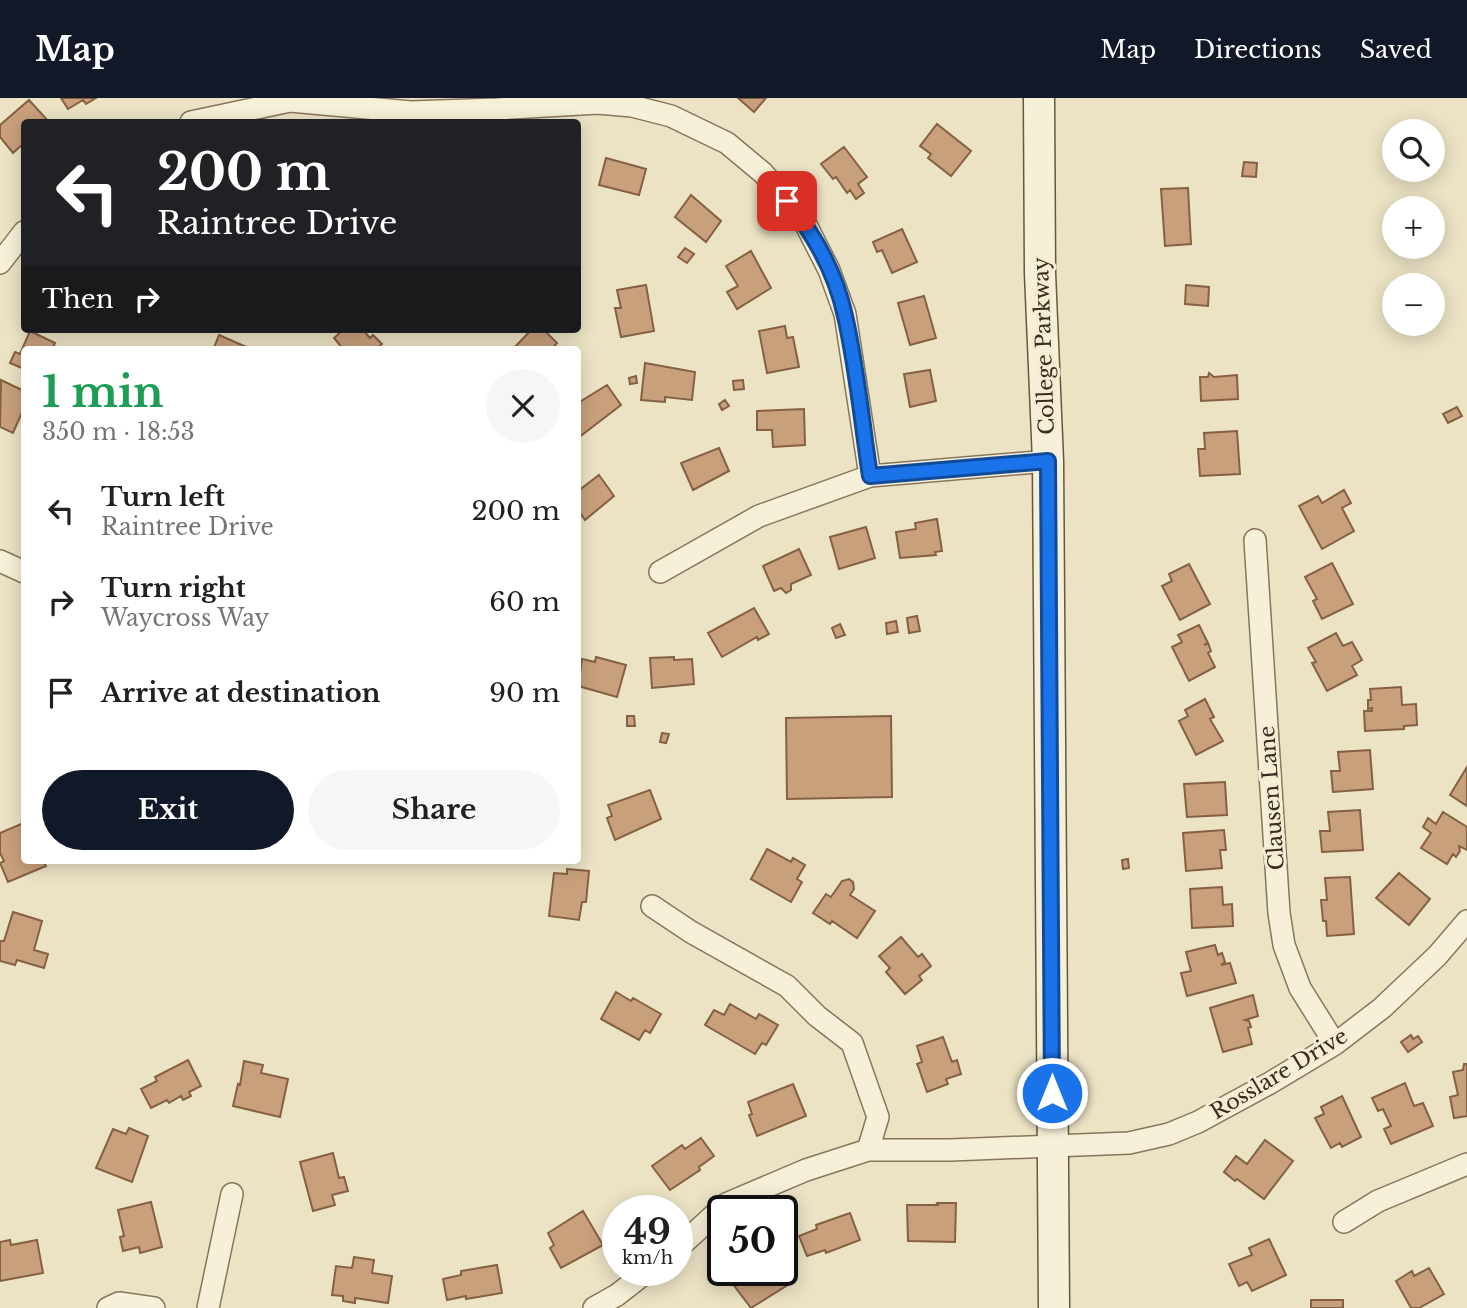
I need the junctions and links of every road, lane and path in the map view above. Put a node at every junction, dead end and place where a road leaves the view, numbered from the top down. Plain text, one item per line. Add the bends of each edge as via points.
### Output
1 (1039, 98) edge
2 (496, 116) edge
3 (205, 119) edge
4 (21, 240) edge
5 (0, 263) edge
6 (1048, 461) junction
7 (870, 476) junction
8 (1255, 540) dead end
9 (0, 561) edge
10 (21, 571) edge
11 (660, 572) dead end
12 (652, 906) dead end
13 (1467, 921) edge
14 (1335, 1044) junction
15 (1052, 1146) junction
16 (868, 1150) junction
17 (1467, 1164) edge
18 (232, 1194) dead end
19 (1344, 1222) dead end
20 (693, 1235) edge
21 (629, 1286) edge
22 (108, 1308) edge
23 (154, 1308) edge
24 (208, 1308) edge
25 (594, 1308) edge
26 (1055, 1308) edge

1 - 6 main road, College Parkway
2 - 3 street via 290,101
2 - 7 street via 598,103 632,106 671,116 727,143 763,173 806,225 830,270 845,314
4 - 5 street
6 - 7 street
6 - 15 main road, College Parkway
7 - 11 street via 758,516
8 - 14 street, Clausen Lane via 1282,935 1300,988
9 - 10 street
12 - 16 street via 787,986 852,1044 878,1117
13 - 14 street, Rosslare Drive via 1410,982
14 - 15 street, Rosslare Drive via 1258,1090 1169,1134 1129,1143
15 - 16 street, Rosslare Drive
15 - 26 main road, College Parkway
16 - 20 street, Rosslare Drive via 806,1170 726,1205
17 - 19 street via 1378,1201
18 - 24 street
21 - 25 street
22 - 23 street via 119,1303

